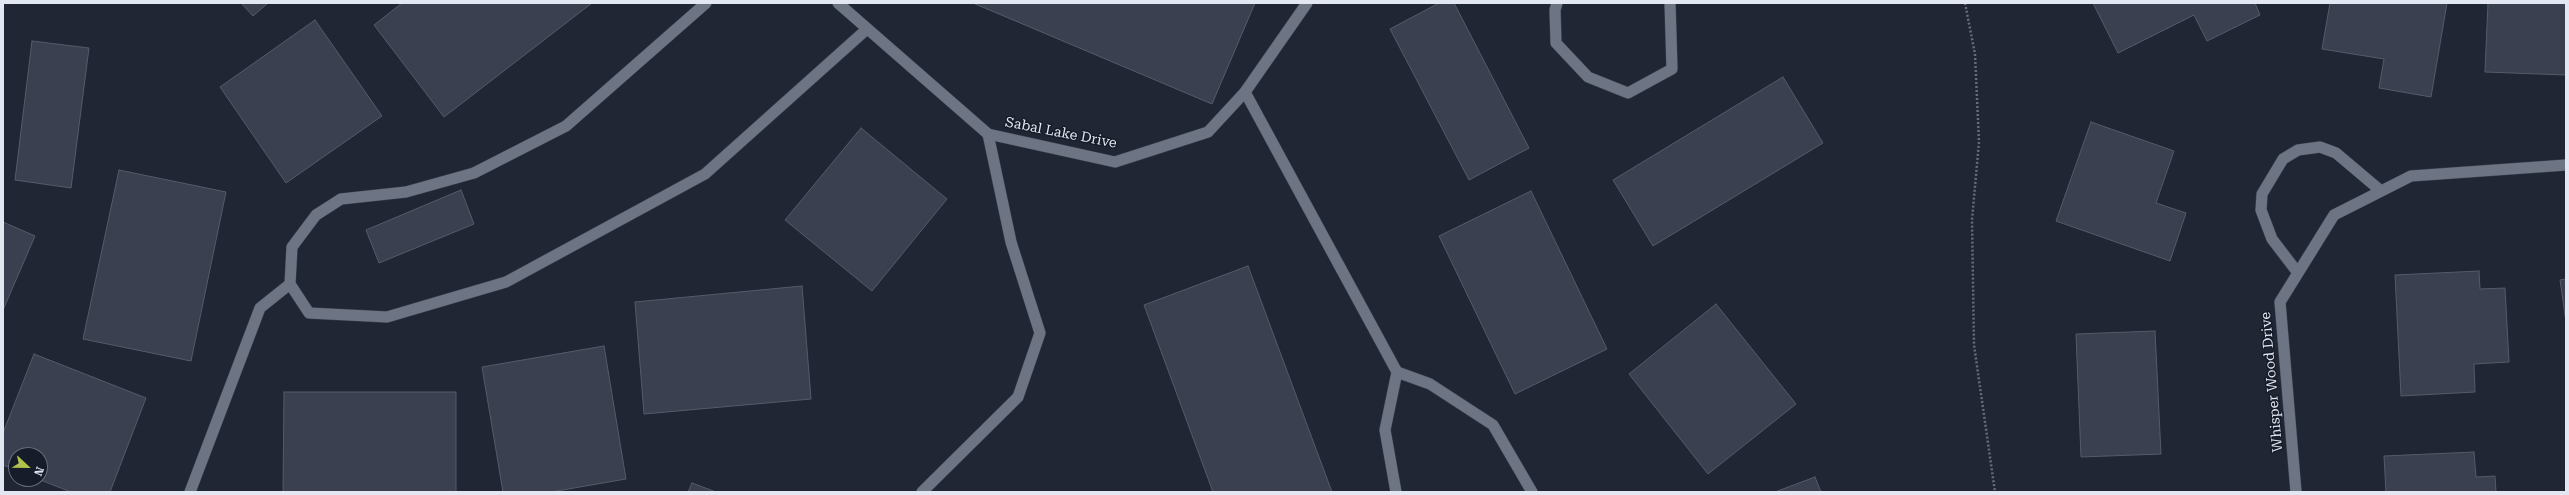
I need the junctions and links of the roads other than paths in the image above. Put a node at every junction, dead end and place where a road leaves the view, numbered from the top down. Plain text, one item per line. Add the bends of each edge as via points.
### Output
1 (706, 3) edge
2 (838, 3) edge
3 (1307, 3) edge
4 (1557, 3) edge
5 (1670, 3) edge
6 (867, 29) junction
7 (1245, 92) junction
8 (988, 134) junction
9 (2566, 165) edge
10 (2381, 191) junction
11 (2298, 273) junction
12 (290, 284) junction
13 (1397, 372) junction
14 (190, 492) edge
15 (922, 492) edge
16 (1396, 492) edge
17 (1532, 492) edge
18 (2296, 492) edge

1 - 12 street via 566,126 474,173 406,192 341,199 316,215 292,247
2 - 6 street, Sabal Lake Drive
3 - 7 street, Sabal Lake Drive
4 - 5 street via 1556,43 1588,77 1628,93 1672,70
6 - 8 street, Sabal Lake Drive
6 - 12 street via 705,174 506,282 387,317 308,313
7 - 8 street, Sabal Lake Drive via 1208,132 1115,162
7 - 13 street
8 - 15 street via 1011,242 1040,333 1018,397
9 - 10 street, Whisper Wood Drive via 2411,176
10 - 11 street, Whisper Wood Drive via 2334,215
10 - 11 street via 2336,153 2320,147 2298,150 2283,159 2262,194 2261,210 2272,239
11 - 18 street, Whisper Wood Drive via 2280,302
12 - 14 street via 260,308
13 - 16 street via 1385,430
13 - 17 street via 1430,384 1493,425

